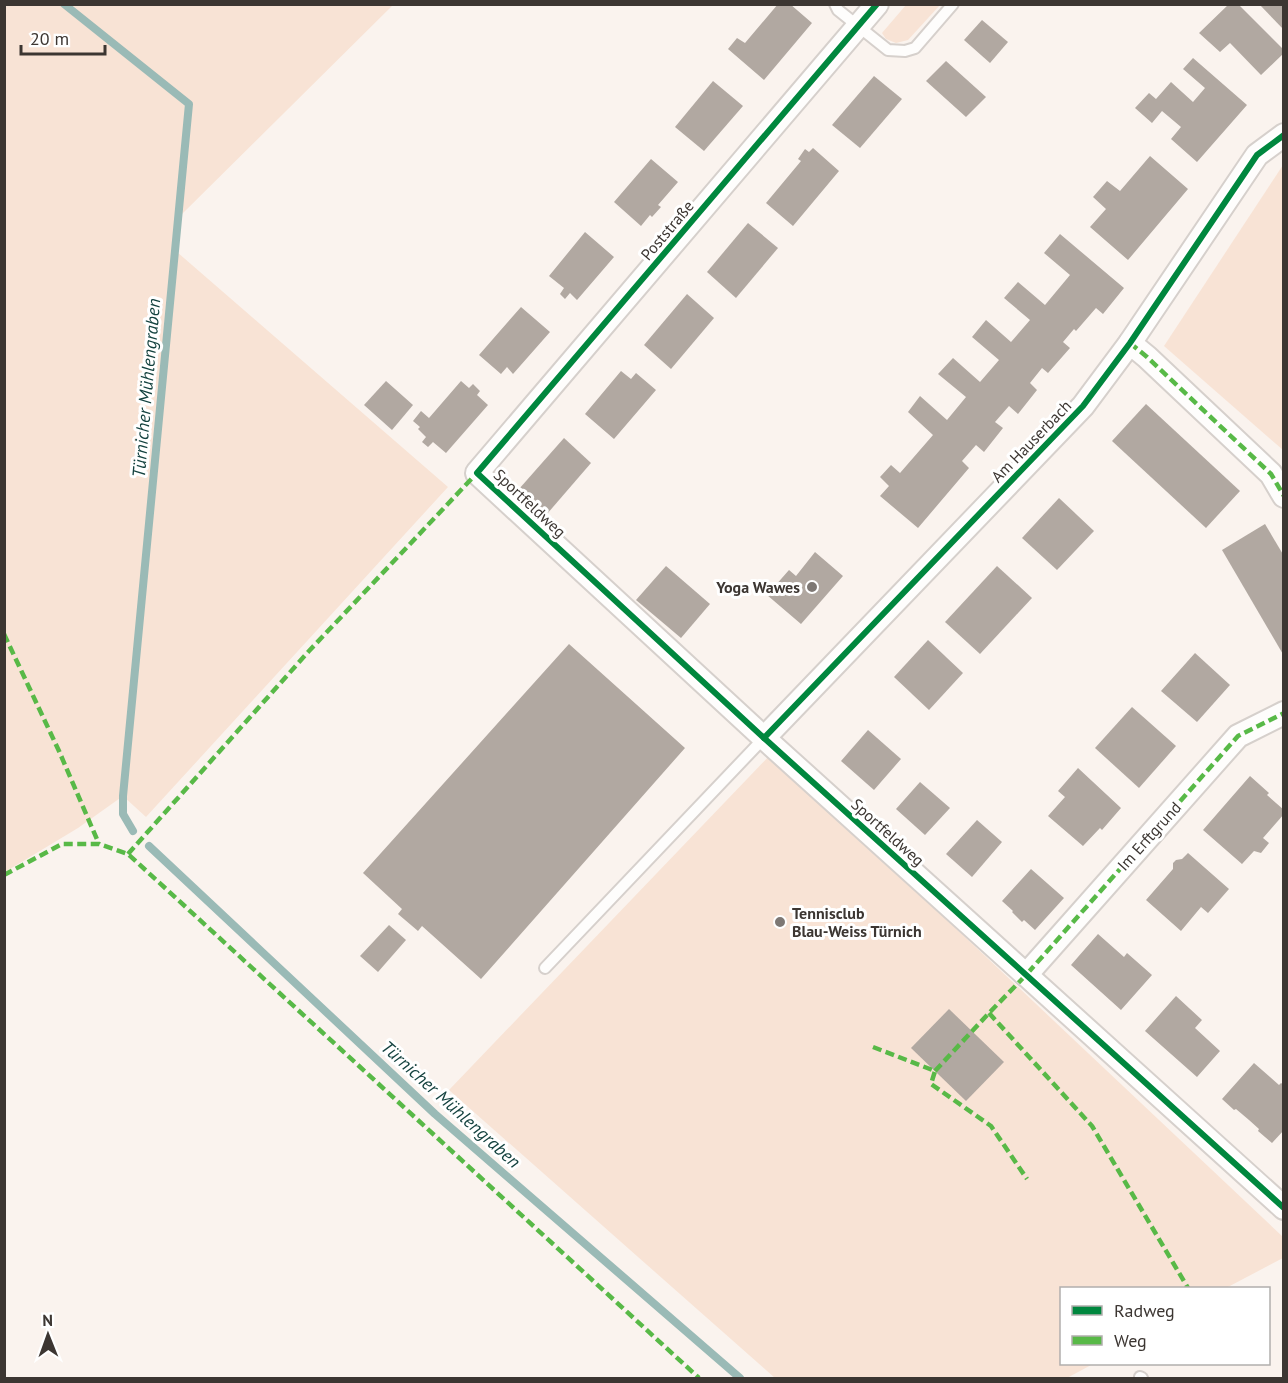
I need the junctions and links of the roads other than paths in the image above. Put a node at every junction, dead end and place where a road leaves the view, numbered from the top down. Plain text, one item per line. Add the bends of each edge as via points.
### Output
1 (835, 4) edge
2 (877, 4) edge
3 (953, 4) edge
4 (858, 26) junction
5 (1284, 135) edge
6 (1130, 343) junction
7 (477, 473) joint
8 (1284, 496) edge
9 (1284, 713) edge
10 (764, 738) junction
11 (545, 968) dead end
12 (1026, 975) junction
13 (1284, 1208) edge

1 - 4 lane
2 - 4 street, Poststraße
3 - 4 lane via 915,48 905,51 888,51
4 - 7 street, Poststraße
5 - 6 street, Am Hauserbach via 1257,155
6 - 8 street via 1271,474
6 - 10 street, Am Hauserbach via 1083,406
7 - 10 street, Sportfeldweg
9 - 12 street, Im Erftgrund via 1238,736
10 - 11 lane
10 - 12 street, Sportfeldweg
12 - 13 street, Sportfeldweg

